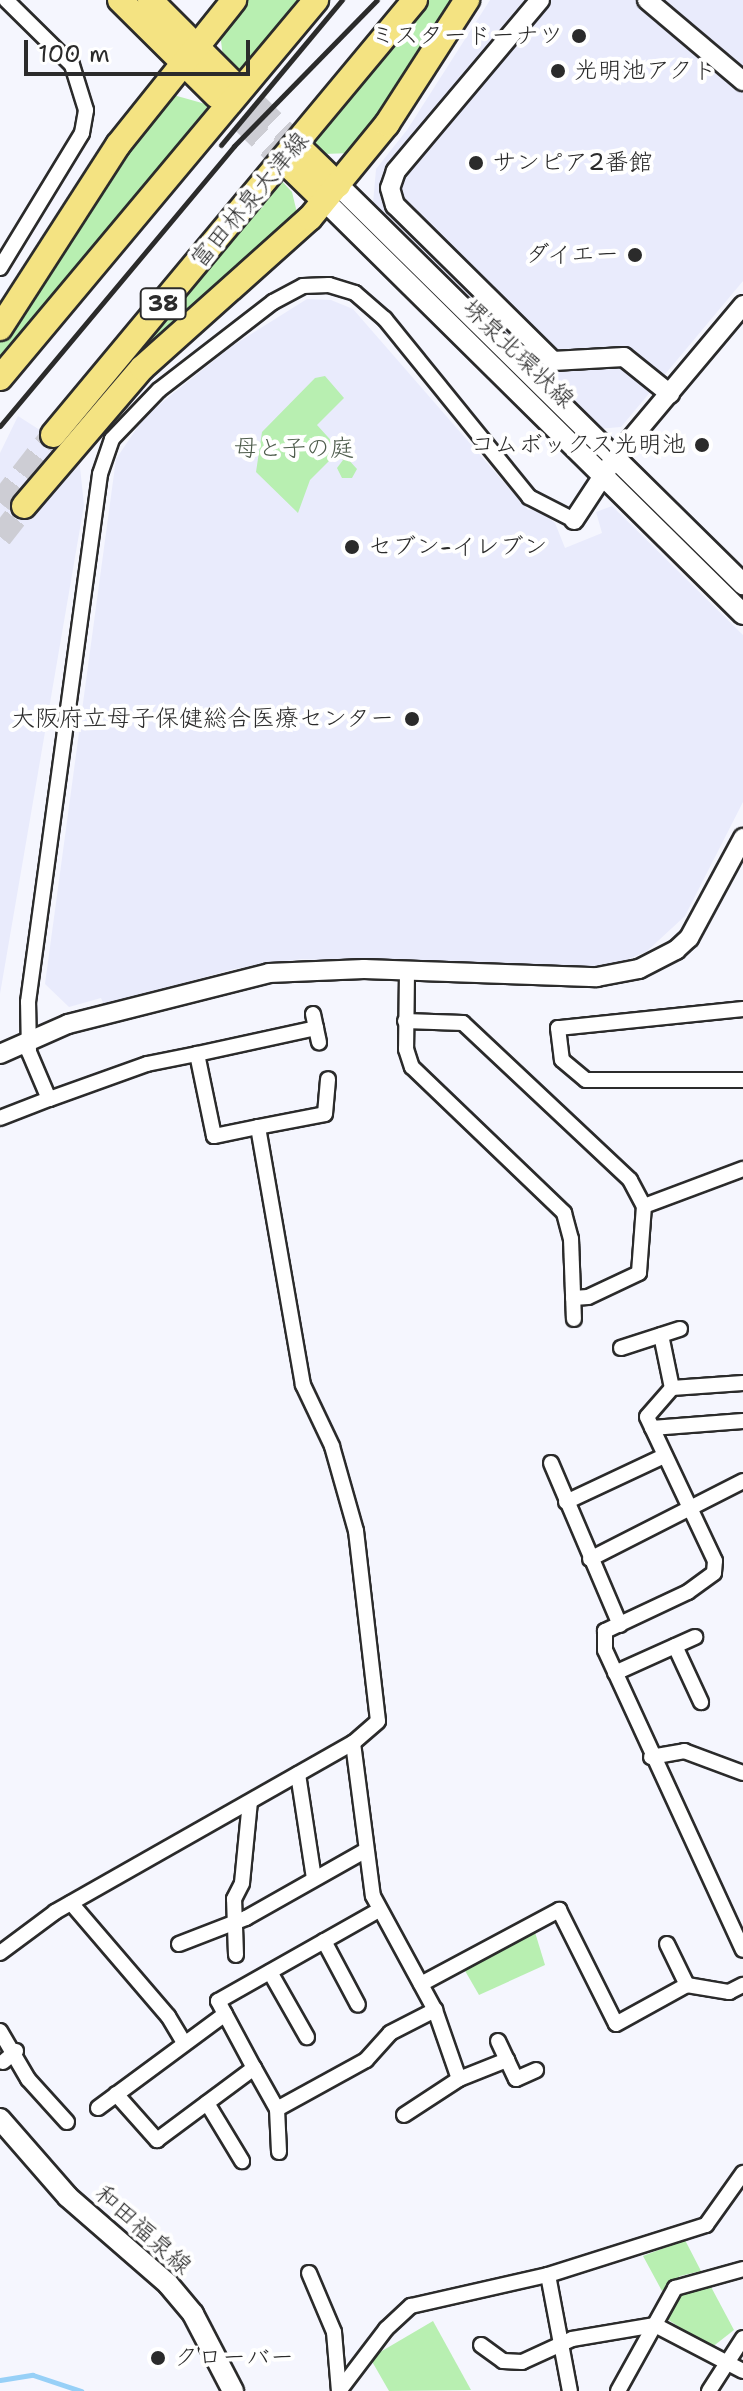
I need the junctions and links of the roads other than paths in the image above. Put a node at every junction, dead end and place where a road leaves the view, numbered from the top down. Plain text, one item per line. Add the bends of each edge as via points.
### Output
1 (6, 0) edge
2 (120, 0) edge
3 (150, 0) edge
4 (234, 0) edge
5 (316, 0) edge
6 (415, 0) edge
7 (467, 0) edge
8 (540, 0) edge
9 (647, 0) edge
10 (190, 56) junction
11 (743, 81) edge
12 (224, 88) tunnel mouth
13 (296, 159) tunnel mouth
14 (331, 192) junction
15 (0, 268) edge
16 (743, 305) edge
17 (0, 328) edge
18 (0, 378) edge
19 (670, 394) junction
20 (53, 435) tunnel mouth
21 (609, 467) junction
22 (24, 506) tunnel mouth
23 (574, 520) joint
24 (743, 584) edge
25 (743, 614) edge
26 (741, 844) edge
27 (407, 972) junction
28 (743, 1009) edge
29 (405, 1021) junction
30 (316, 1028) dead end
31 (27, 1039) junction
32 (0, 1054) edge
33 (197, 1054) junction
34 (328, 1079) dead end
35 (743, 1080) edge
36 (49, 1099) junction
37 (0, 1118) edge
38 (258, 1127) junction
39 (743, 1169) edge
40 (644, 1206) junction
41 (573, 1298) junction
42 (574, 1319) dead end
43 (680, 1329) dead end
44 (661, 1335) junction
45 (621, 1348) dead end
46 (743, 1383) edge
47 (672, 1388) junction
48 (743, 1421) edge
49 (652, 1428) junction
50 (664, 1456) junction
51 (551, 1463) dead end
52 (743, 1481) edge
53 (566, 1502) junction
54 (690, 1508) junction
55 (590, 1559) junction
56 (620, 1625) junction
57 (695, 1637) dead end
58 (675, 1646) junction
59 (615, 1673) junction
60 (701, 1702) dead end
61 (353, 1743) junction
62 (651, 1757) junction
63 (743, 1773) edge
64 (298, 1774) junction
65 (250, 1802) junction
66 (366, 1850) junction
67 (314, 1878) junction
68 (71, 1903) junction
69 (379, 1910) junction
70 (234, 1923) junction
71 (324, 1941) junction
72 (179, 1944) dead end
73 (667, 1944) dead end
74 (743, 1950) edge
75 (0, 1953) edge
76 (236, 1955) dead end
77 (270, 1972) junction
78 (421, 1984) junction
79 (687, 1985) junction
80 (743, 1985) edge
81 (358, 2005) dead end
82 (435, 2010) junction
83 (225, 2014) junction
84 (0, 2031) edge
85 (307, 2037) dead end
86 (498, 2041) dead end
87 (184, 2043) junction
88 (16, 2051) junction
89 (507, 2060) junction
90 (3, 2062) dead end
91 (254, 2068) junction
92 (536, 2070) dead end
93 (459, 2079) junction
94 (116, 2094) junction
95 (207, 2103) junction
96 (98, 2108) dead end
97 (277, 2109) junction
98 (404, 2115) dead end
99 (57, 2118) dead end
100 (4, 2133) edge
101 (279, 2152) dead end
102 (242, 2161) dead end
103 (741, 2179) edge
104 (743, 2269) edge
105 (309, 2273) dead end
106 (548, 2275) junction
107 (655, 2325) junction
108 (743, 2338) edge
109 (560, 2344) junction
110 (481, 2345) dead end
111 (725, 2360) junction
112 (743, 2371) edge
113 (233, 2391) edge
114 (339, 2391) edge
115 (570, 2391) edge
116 (618, 2391) edge
117 (709, 2391) edge

1 - 15 street via 72,65 86,110 82,133
2 - 10 main road
3 - 10 main road
4 - 10 main road
5 - 18 main road
6 - 20 main road, 富田林泉大津線 / 38
7 - 14 main road via 387,124
8 - 19 street via 396,171 390,188 395,205 553,361 624,357
9 - 11 street
10 - 12 main road
10 - 17 main road via 118,145
13 - 14 main road, 富田林泉大津線
14 - 21 main road, 堺泉北環状線
14 - 22 main road via 264,264 116,395
16 - 19 street
19 - 21 street
21 - 23 street
21 - 24 main road, 堺泉北環状線
21 - 25 main road, 堺泉北環状線
23 - 31 street via 529,497 385,319 355,293 329,285 303,286 273,302 133,412 112,439 100,474
26 - 27 street via 689,938 639,969 597,977
27 - 29 street
27 - 31 street via 296,971 246,977
28 - 35 street via 558,1028 562,1060 586,1080
29 - 40 street via 463,1023 617,1164
29 - 41 street via 406,1049 425,1085 564,1213 571,1239
30 - 33 street via 258,1032
31 - 32 street
31 - 36 street
33 - 36 street via 147,1064
33 - 38 street via 214,1136
34 - 38 street via 325,1114
36 - 37 street
38 - 61 street via 303,1385 332,1446 356,1531 378,1721
39 - 40 street
40 - 41 street via 639,1273 588,1297
41 - 42 street
43 - 44 street
44 - 45 street
44 - 47 street
46 - 47 street
47 - 49 street via 647,1417
48 - 49 street
49 - 50 street
50 - 53 street
50 - 54 street
51 - 53 street
52 - 54 street
53 - 55 street
54 - 55 street
54 - 56 street via 715,1561 714,1573
55 - 56 street
56 - 59 street via 605,1631 605,1650
57 - 58 street
58 - 59 street
58 - 60 street
59 - 62 street
61 - 64 street
61 - 66 street
62 - 63 street via 684,1751
62 - 74 street
64 - 65 street
64 - 67 street
65 - 68 street
65 - 70 street
66 - 67 street
66 - 69 street
67 - 70 street
68 - 75 street
68 - 87 street via 168,2016
69 - 71 street
69 - 78 street
70 - 72 street
70 - 76 street
71 - 77 street
71 - 81 street
73 - 79 street
77 - 83 street via 218,2001
77 - 85 street
78 - 79 street via 559,1910 616,2024
78 - 82 street
79 - 80 street via 729,1992
82 - 93 street
82 - 97 street via 390,2033 366,2060
83 - 87 street
83 - 91 street
84 - 88 street
86 - 89 street
87 - 94 street
88 - 90 street
88 - 99 street via 28,2079
89 - 92 street via 516,2079
89 - 93 street
91 - 95 street
91 - 97 street
93 - 98 street via 422,2112
94 - 95 street via 157,2140
94 - 96 street
95 - 102 street
97 - 101 street
100 - 113 main road, 和田福泉線 via 168,2284 193,2314
103 - 106 street via 706,2225
104 - 107 street via 675,2288
105 - 114 street via 334,2332
106 - 109 street
106 - 114 street via 411,2306 386,2329
107 - 109 street
107 - 111 street
107 - 116 street
108 - 111 street
109 - 110 street via 513,2363 487,2354
109 - 115 street
111 - 112 street
111 - 117 street

